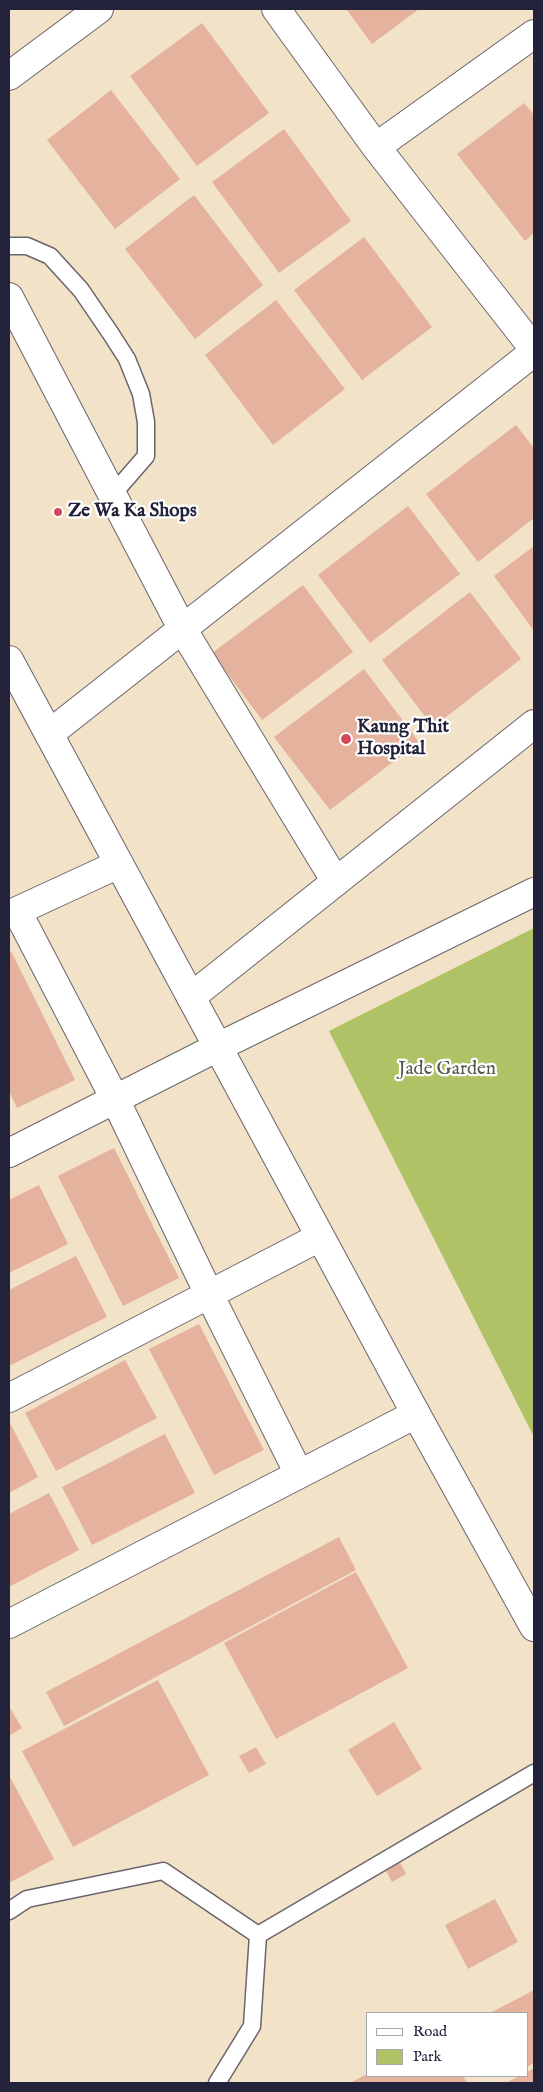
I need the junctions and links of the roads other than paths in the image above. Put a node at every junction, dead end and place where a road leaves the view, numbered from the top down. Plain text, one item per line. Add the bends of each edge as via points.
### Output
1 (99, 9) edge
2 (276, 9) edge
3 (534, 34) edge
4 (9, 76) edge
5 (376, 147) junction
6 (9, 246) edge
7 (9, 297) edge
8 (534, 350) edge
9 (113, 494) junction
10 (183, 630) junction
11 (9, 660) edge
12 (534, 724) edge
13 (49, 734) junction
14 (119, 864) junction
15 (336, 882) junction
16 (534, 892) edge
17 (13, 912) edge
18 (191, 998) junction
19 (218, 1047) junction
20 (115, 1099) junction
21 (9, 1153) edge
22 (320, 1237) junction
23 (209, 1294) junction
24 (9, 1398) edge
25 (416, 1414) junction
26 (299, 1474) junction
27 (9, 1624) edge
28 (534, 1627) edge
29 (534, 1773) edge
30 (9, 1910) edge
31 (258, 1935) junction
32 (217, 2083) edge

1 - 4 street
2 - 5 street
3 - 5 street
5 - 8 street
6 - 9 lane via 27,246 50,256 81,290 131,368 145,413 146,456
7 - 9 street
8 - 10 street
9 - 10 street
10 - 13 street
10 - 15 street
11 - 13 street
12 - 15 street
13 - 14 street
14 - 17 street
14 - 18 street
15 - 18 street
16 - 19 street
17 - 20 street
18 - 19 street
19 - 20 street
19 - 22 street
20 - 21 street
20 - 23 street
22 - 23 street
22 - 25 street
23 - 24 street
23 - 26 street
25 - 26 street
25 - 28 street
26 - 27 street
29 - 31 lane
30 - 31 lane via 27,1899 163,1871
31 - 32 lane via 252,2026

